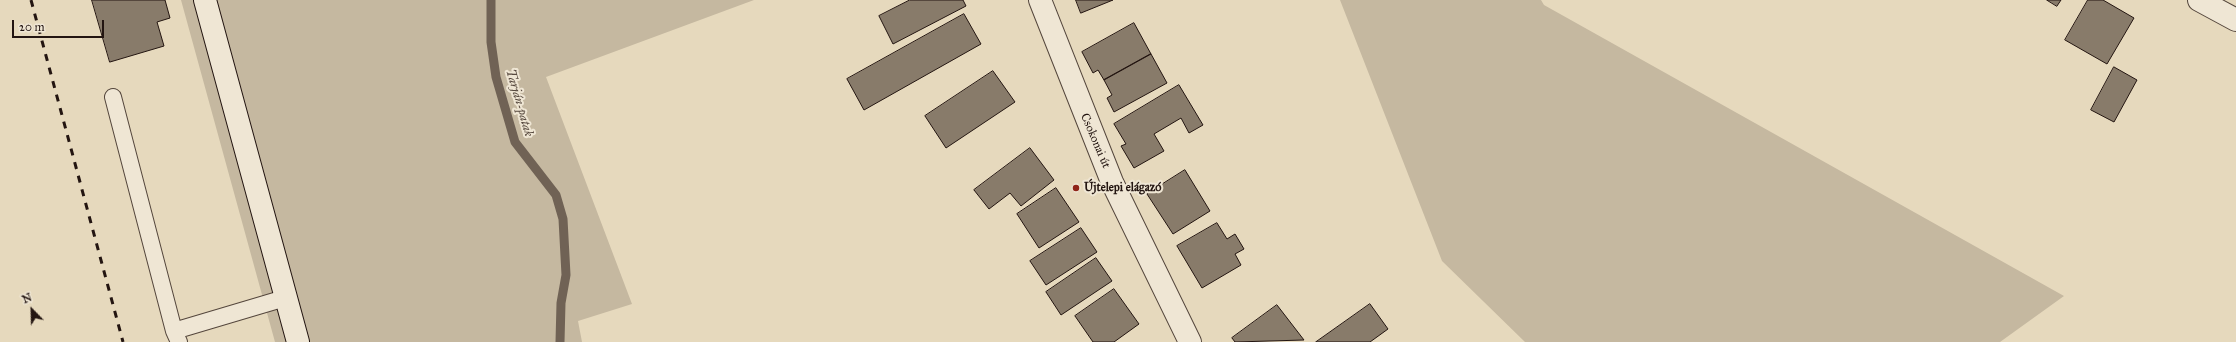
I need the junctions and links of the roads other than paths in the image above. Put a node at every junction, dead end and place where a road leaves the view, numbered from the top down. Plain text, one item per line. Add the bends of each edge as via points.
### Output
1 (205, 0) edge
2 (1040, 0) edge
3 (2199, 0) edge
4 (2236, 20) edge
5 (113, 97) dead end
6 (285, 298) junction
7 (176, 336) edge
8 (298, 342) edge
9 (1190, 342) edge

1 - 6 street
2 - 9 street, Csokonai út via 1112,182
3 - 4 street
5 - 7 lane
6 - 7 lane
6 - 8 street

